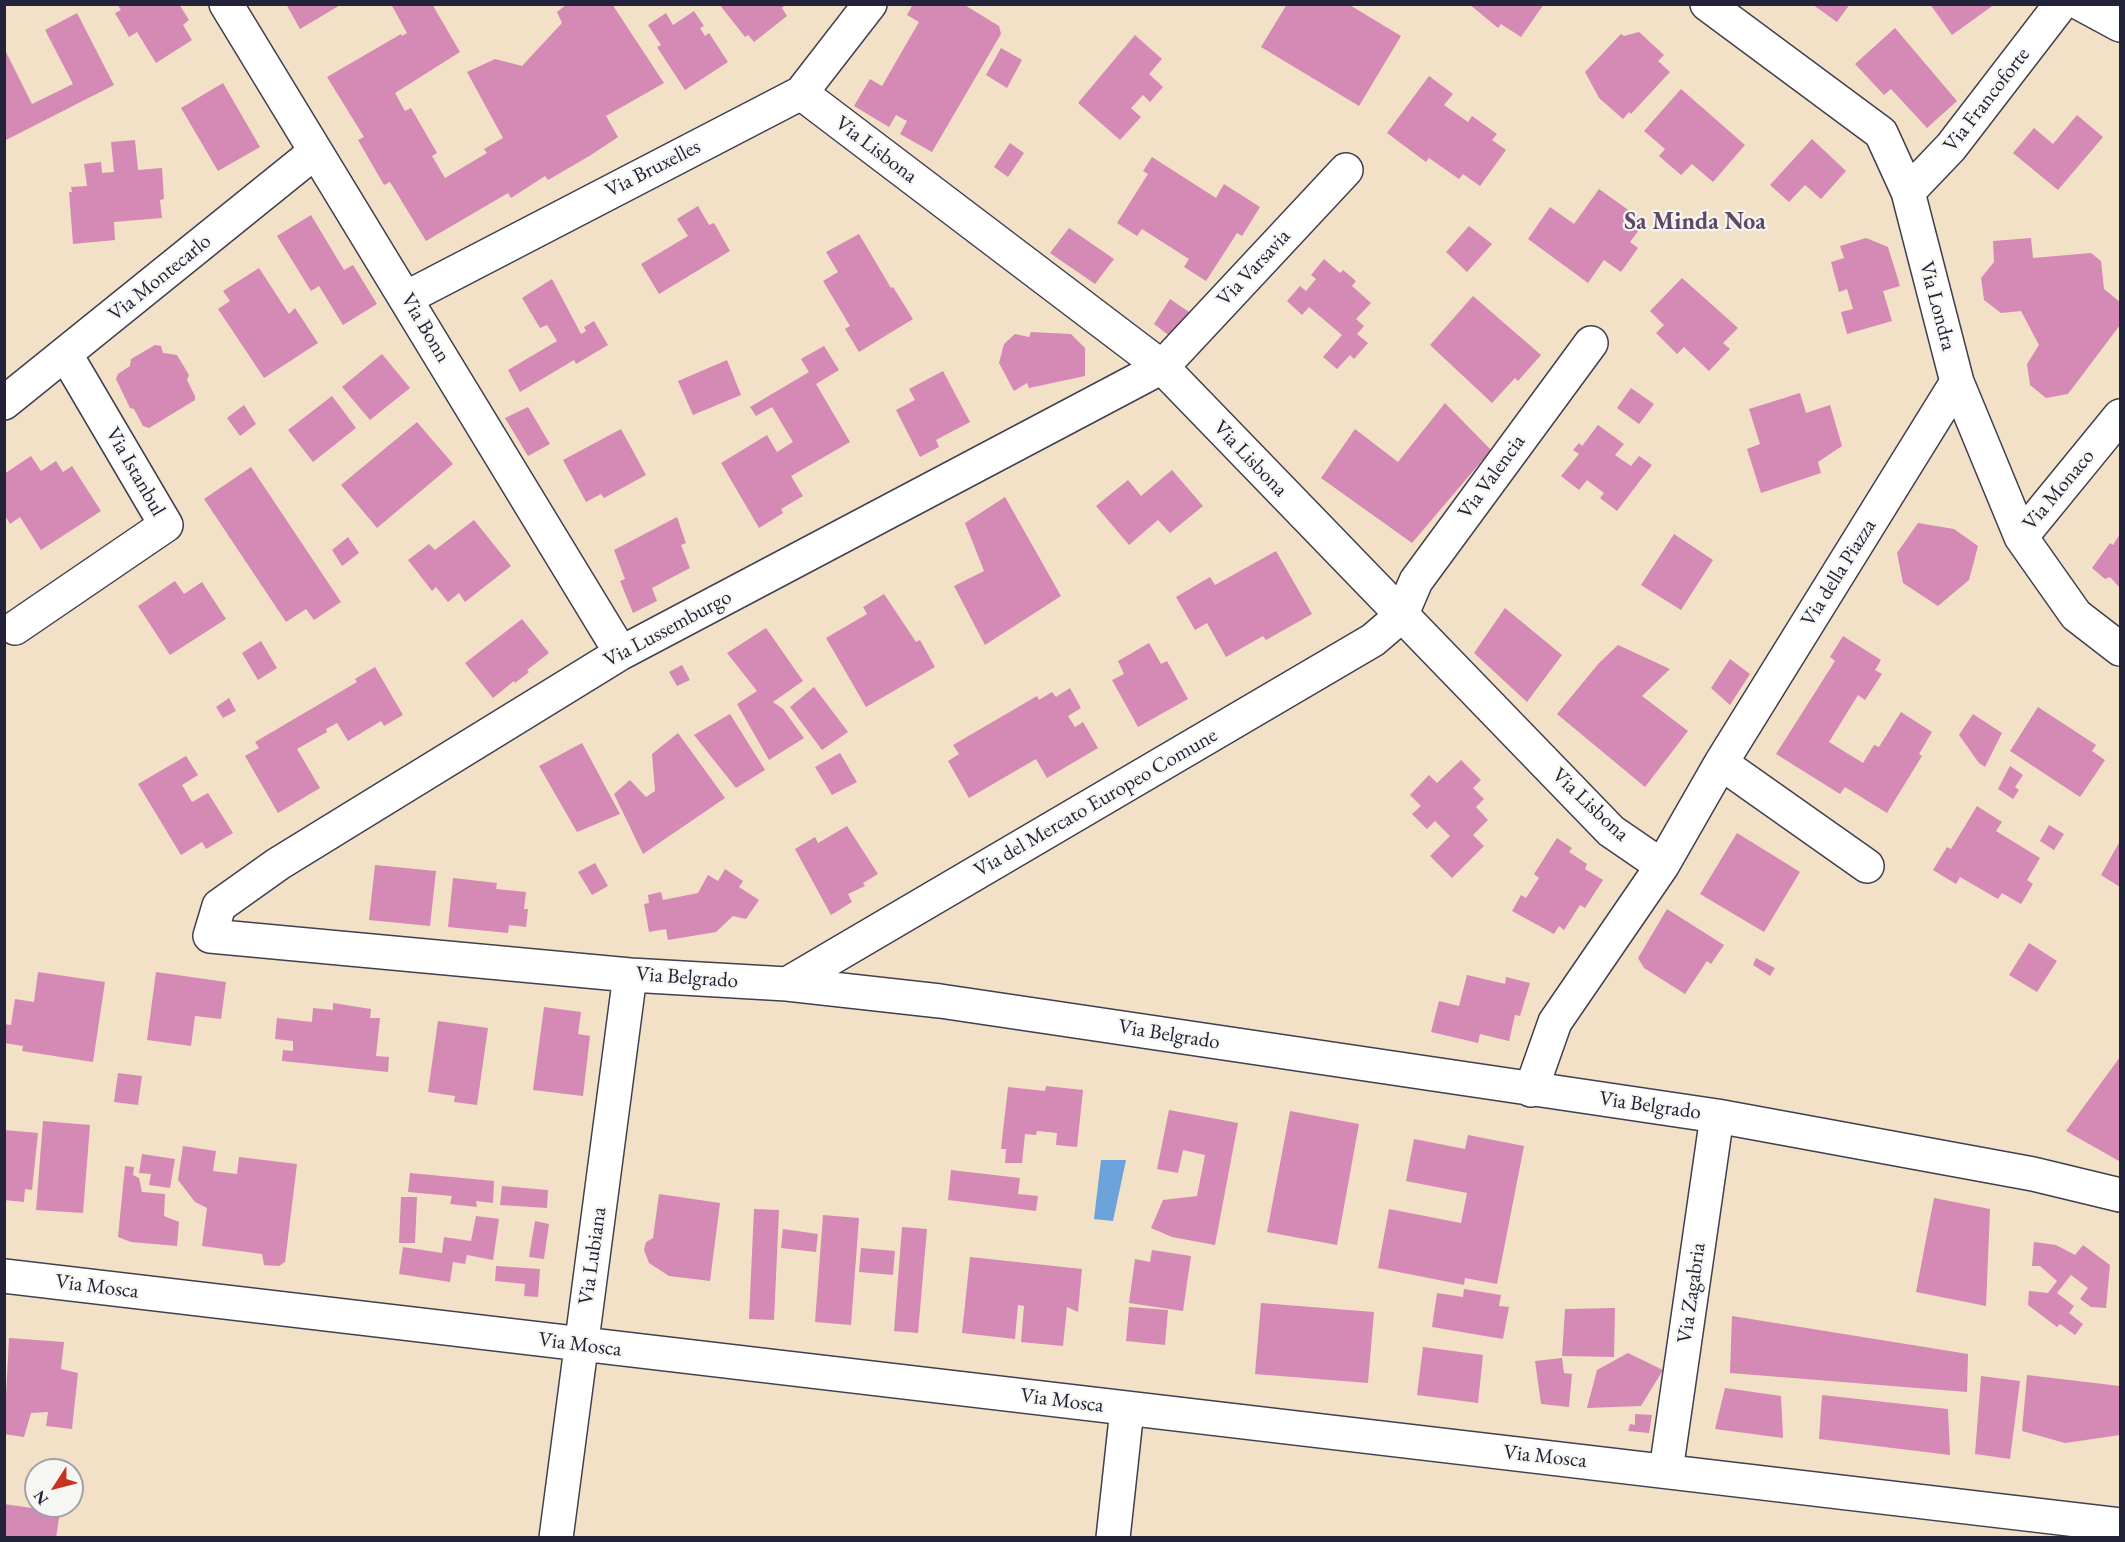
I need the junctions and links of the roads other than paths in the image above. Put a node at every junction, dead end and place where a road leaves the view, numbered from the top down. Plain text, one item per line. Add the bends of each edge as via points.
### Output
1 (226, 4) edge
2 (870, 4) edge
3 (1707, 4) edge
4 (2061, 4) edge
5 (2081, 4) edge
6 (2121, 25) edge
7 (801, 93) junction
8 (315, 153) junction
9 (1346, 170) dead end
10 (1908, 192) junction
11 (406, 297) junction
12 (1591, 343) dead end
13 (66, 355) junction
14 (1162, 367) junction
15 (1957, 382) junction
16 (4, 403) edge
17 (2121, 416) edge
18 (2021, 537) junction
19 (1401, 616) junction
20 (15, 628) dead end
21 (2121, 649) edge
22 (621, 653) junction
23 (1721, 763) junction
24 (1662, 866) junction
25 (1867, 866) dead end
26 (210, 936) joint
27 (630, 975) junction
28 (787, 984) junction
29 (1531, 1090) junction
30 (1717, 1116) junction
31 (2121, 1195) edge
32 (4, 1276) edge
33 (580, 1346) junction
34 (1127, 1409) junction
35 (1666, 1471) junction
36 (2121, 1526) edge
37 (556, 1538) edge
38 (1113, 1538) edge

1 - 8 street, Via Bonn
2 - 7 street, Via Bruxelles
3 - 10 street, Via Londra via 1881,133
4 - 10 street, Via Francoforte via 1952,147
5 - 6 street
7 - 11 street, Via Bruxelles
7 - 14 street, Via Lisbona
8 - 11 street, Via Bonn
8 - 13 street, Via Montecarlo
9 - 14 street, Via Varsavia
10 - 15 street, Via Londra
11 - 22 street, Via Bonn
12 - 19 street, Via Valencia via 1416,580
13 - 16 street, Via Montecarlo
13 - 20 street, Via Istanbul via 166,525
14 - 19 street, Via Lisbona
14 - 22 street, Via Lussemburgo
15 - 18 street, Via Londra
15 - 23 street, Via della Piazza
17 - 18 street, Via Monaco
18 - 21 street, Via Londra via 2076,615
19 - 24 street, Via Lisbona via 1611,831
19 - 28 street, Via del Mercato Europeo Comune via 1373,640
22 - 26 street, Via Lussemburgo via 278,864 219,906
23 - 24 street, Via della Piazza
23 - 25 street
24 - 29 street, Via della Piazza via 1555,1022
26 - 27 street, Via Belgrado
27 - 28 street, Via Belgrado
27 - 33 street, Via Lubiana
28 - 29 street, Via Belgrado via 940,1001
29 - 30 street, Via Belgrado
30 - 31 street, Via Belgrado via 2033,1174
30 - 35 street, Via Zagabria
32 - 33 street, Via Mosca
33 - 34 street, Via Mosca
33 - 37 street, Via Lubiana
34 - 35 street, Via Mosca
34 - 38 street
35 - 36 street, Via Mosca

